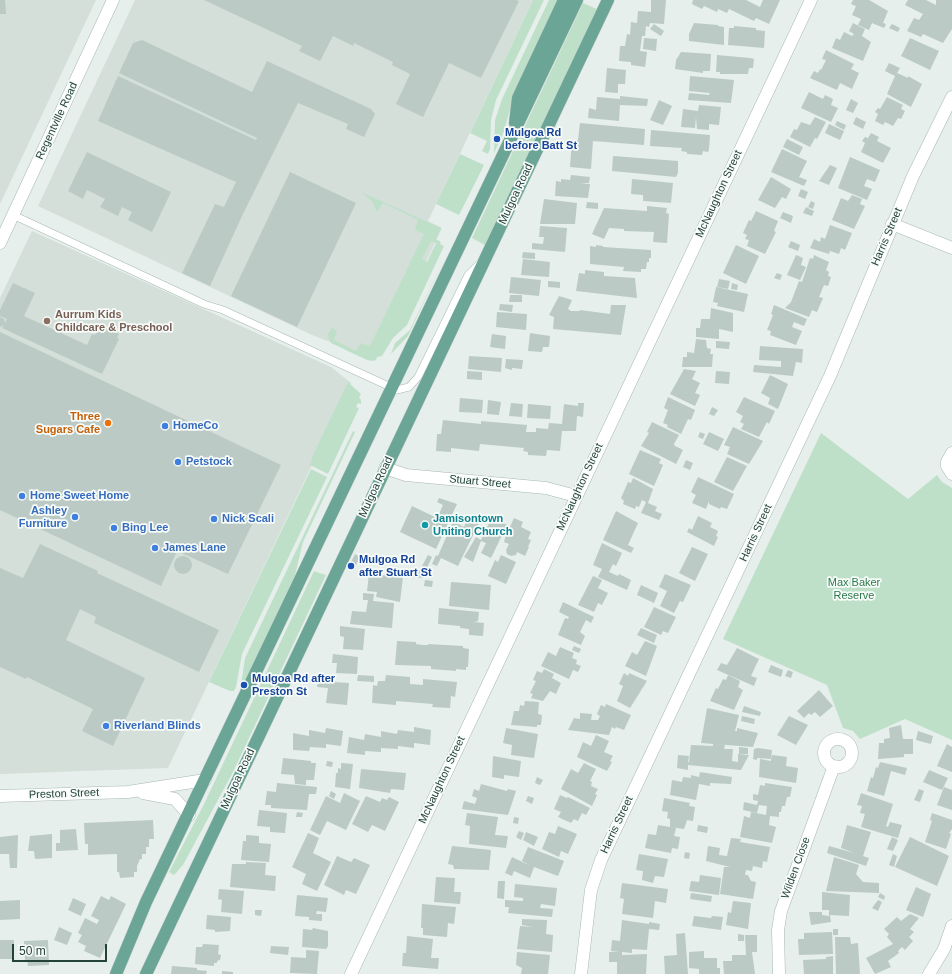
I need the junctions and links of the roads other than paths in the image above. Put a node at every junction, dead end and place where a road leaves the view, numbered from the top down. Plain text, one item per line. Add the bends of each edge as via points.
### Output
1 (113, 0) edge
2 (564, 0) edge
3 (577, 0) edge
4 (608, 0) edge
5 (810, 0) edge
6 (952, 97) edge
7 (514, 134) junction
8 (13, 215) junction
9 (892, 224) junction
10 (0, 243) edge
11 (952, 248) edge
12 (488, 254) junction
13 (393, 388) junction
14 (952, 453) edge
15 (385, 468) junction
16 (952, 474) edge
17 (576, 496) junction
18 (834, 766) dead end
19 (205, 780) junction
20 (128, 792) junction
21 (0, 796) edge
22 (189, 815) junction
23 (952, 926) edge
24 (116, 974) edge
25 (146, 974) edge
26 (351, 974) edge
27 (581, 974) edge
28 (779, 974) edge
29 (929, 974) edge

1 - 8 street, Regentville Road
2 - 7 main road via 518,98
3 - 7 main road
4 - 12 main road, Mulgoa Road
5 - 17 street, McNaughton Street
6 - 9 street, Harris Street
7 - 13 main road
8 - 10 street, Regentville Road
8 - 13 lane
9 - 11 street
9 - 27 street, Harris Street via 830,376 601,860 590,896
12 - 13 lane via 468,275 418,377 406,389
12 - 15 main road, Mulgoa Road
13 - 19 main road
14 - 16 street via 947,466
15 - 17 street, Stuart Street via 406,475 546,488
15 - 25 main road, Mulgoa Road
17 - 26 street, McNaughton Street
18 - 28 street, Wilden Close via 781,911 778,930
19 - 20 street, Preston Street
19 - 22 main road
20 - 21 street, Preston Street
20 - 22 street, Preston Street via 170,797 180,803
22 - 24 main road via 146,902
23 - 29 street via 941,955

